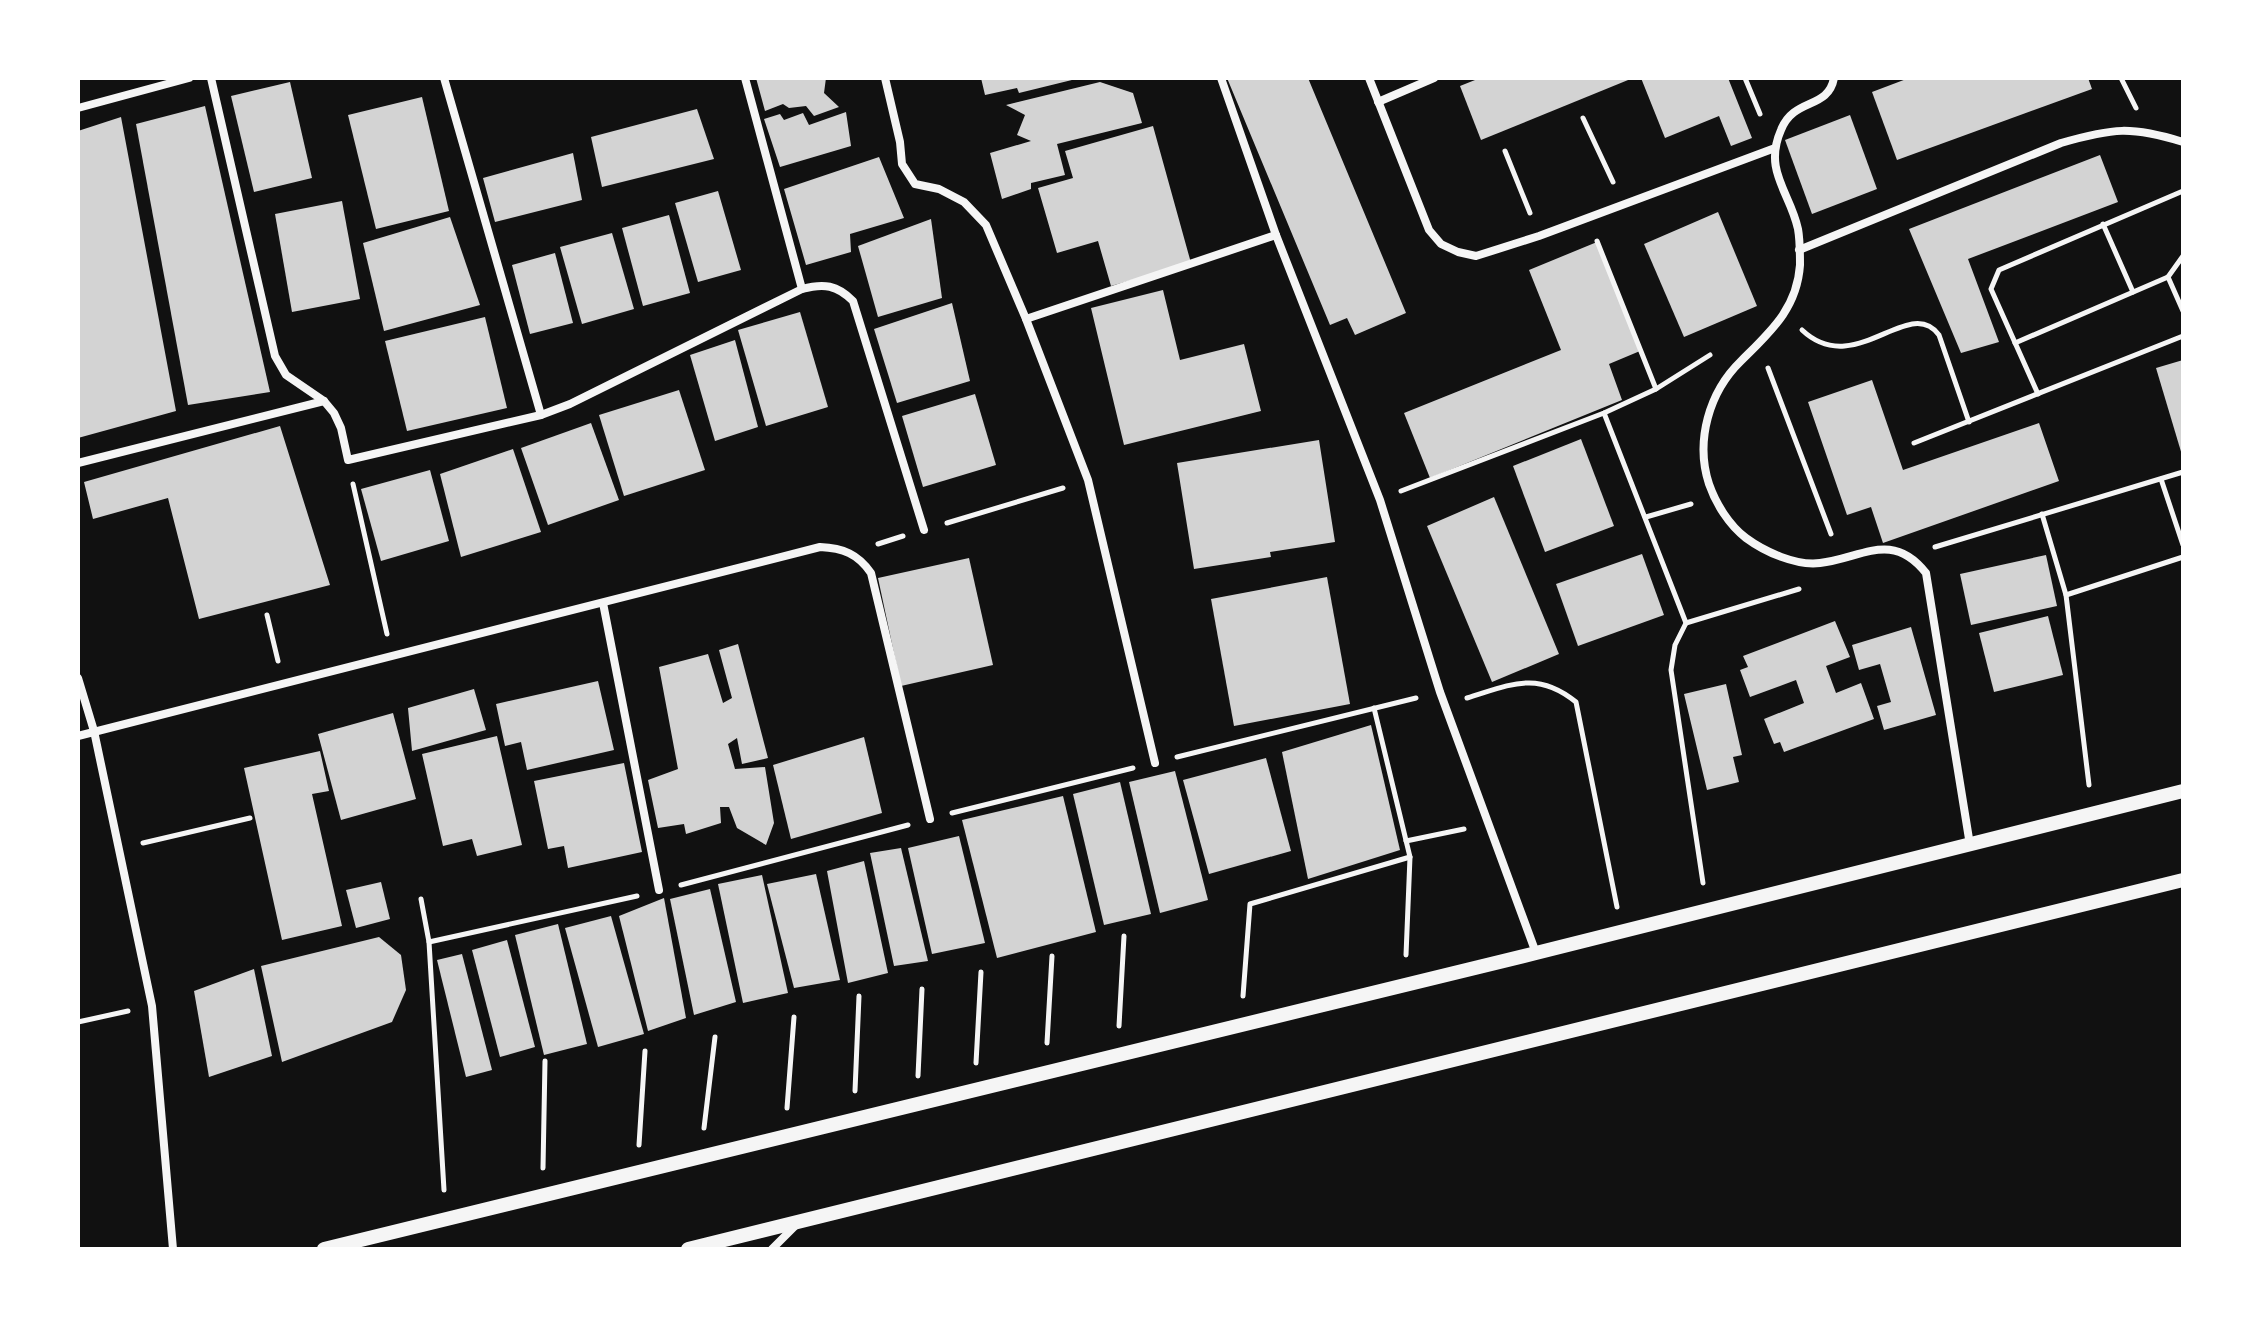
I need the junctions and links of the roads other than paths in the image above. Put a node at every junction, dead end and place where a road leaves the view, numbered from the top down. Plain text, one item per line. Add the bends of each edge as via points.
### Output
1 (189, 78) edge
2 (211, 78) edge
3 (444, 78) edge
4 (745, 78) edge
5 (885, 78) edge
6 (1221, 78) edge
7 (1369, 78) edge
8 (1434, 78) edge
9 (1834, 78) edge
10 (1378, 102) junction
11 (78, 108) edge
12 (2183, 142) edge
13 (1775, 148) junction
14 (1276, 235) junction
15 (1799, 250) junction
16 (802, 289) junction
17 (1026, 319) junction
18 (324, 401) junction
19 (541, 415) junction
20 (78, 463) edge
21 (924, 530) road end
22 (603, 603) junction
23 (78, 678) edge
24 (94, 731) junction
25 (78, 736) edge
26 (1155, 763) dead end
27 (2183, 791) edge
28 (930, 819) dead end
29 (1970, 845) junction
30 (2183, 880) edge
31 (659, 890) dead end
32 (1536, 953) junction
33 (800, 1221) junction
34 (173, 1249) edge
35 (324, 1249) edge
36 (688, 1249) edge
37 (772, 1249) edge

1 - 11 street
2 - 18 street via 275,356 286,375
3 - 19 street
4 - 16 street
5 - 17 street via 902,164 915,184 964,202 986,225
6 - 14 street
7 - 10 street
8 - 10 street
9 - 13 street via 1824,98 1794,110
10 - 13 street via 1429,230 1441,244 1476,256
12 - 15 street via 2147,131 2103,131 2061,143
13 - 15 street via 1775,170 1797,227
14 - 17 street
14 - 32 street via 1380,500 1445,705
15 - 29 street via 1800,267 1789,305 1716,394 1704,431 1705,470 1719,508 1745,537 1779,557 1818,564 1879,548 1908,556 1926,573
16 - 19 street
16 - 21 street via 830,286 853,301
17 - 26 street via 1088,480
18 - 19 street via 341,428 348,460
18 - 20 street
22 - 24 street
22 - 28 street via 820,547 850,552 863,561 876,588
22 - 31 street
23 - 24 street
24 - 25 street
24 - 34 street via 152,1006
27 - 29 street
29 - 32 street
30 - 33 street
32 - 35 street
33 - 36 street
33 - 37 street

